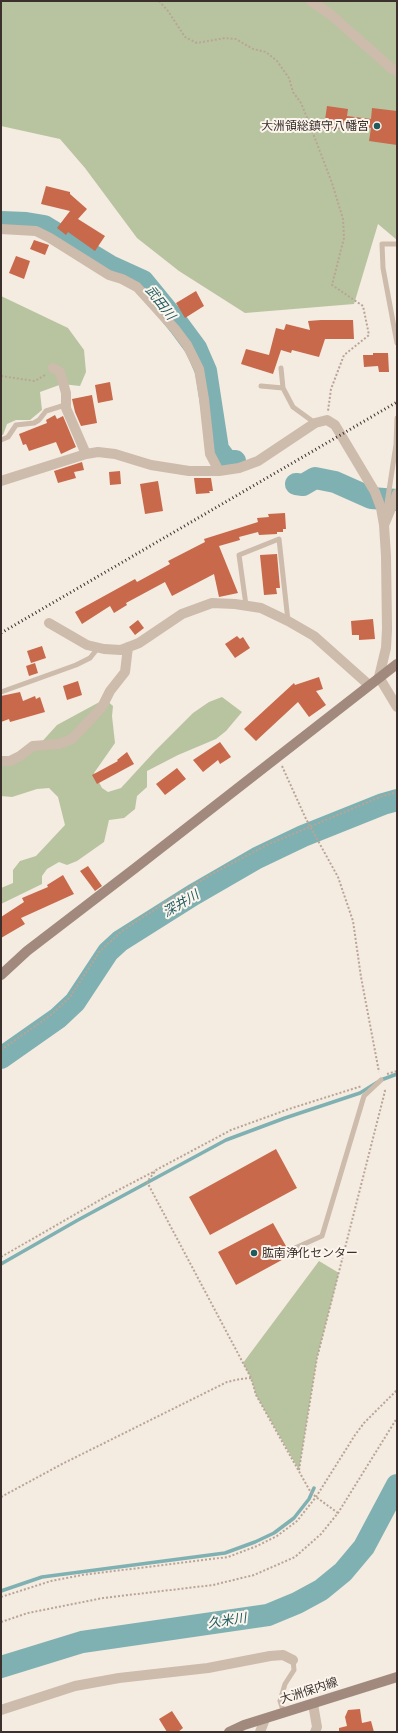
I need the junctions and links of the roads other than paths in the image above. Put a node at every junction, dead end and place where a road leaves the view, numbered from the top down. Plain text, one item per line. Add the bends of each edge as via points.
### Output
1 (311, 1) edge
2 (397, 71) edge
3 (1, 230) edge
4 (397, 244) edge
5 (397, 343) edge
6 (53, 368) road end
7 (281, 368) dead end
8 (260, 386) dead end
9 (283, 388) junction
10 (65, 405) junction
11 (397, 418) edge
12 (315, 423) junction
13 (1, 440) edge
14 (86, 454) junction
15 (219, 471) junction
16 (1, 481) edge
17 (397, 494) edge
18 (384, 525) junction
19 (246, 605) junction
20 (288, 621) junction
21 (49, 623) dead end
22 (128, 647) junction
23 (98, 648) junction
24 (397, 664) edge
25 (379, 677) junction
26 (369, 685) junction
27 (1, 692) edge
28 (397, 707) edge
29 (1, 760) edge
30 (1, 975) edge
31 (380, 1080) road end
32 (295, 1248) dead end
33 (293, 1660) joint
34 (397, 1677) edge
35 (312, 1704) junction
36 (1, 1710) edge
37 (284, 1713) junction
38 (265, 1719) junction
39 (229, 1732) edge
40 (260, 1732) edge
41 (315, 1732) edge

1 - 2 street
3 - 15 street via 36,231 50,238 109,276 122,279 136,287 175,329 188,345 199,369 210,454
4 - 5 lane via 382,244 382,268
6 - 10 street via 60,372 66,393
7 - 9 lane
8 - 9 lane
9 - 12 lane via 293,408
10 - 13 lane via 46,411 34,423 16,425 8,437
10 - 14 street
11 - 18 lane via 392,477
12 - 15 street via 258,461 239,468
12 - 18 street via 327,420 335,425 374,492 381,508
14 - 15 street via 115,454 151,465 189,471
14 - 16 street
17 - 18 street
18 - 25 street via 387,629 386,648
19 - 20 street via 261,608
19 - 20 lane via 239,555 279,540
19 - 22 street via 212,603 182,614 139,643
20 - 26 street via 314,636
21 - 23 street via 87,646
22 - 23 street via 121,650
22 - 29 street via 125,672 110,691 102,707 72,739 59,744 34,746 10,761
23 - 27 lane via 90,658 76,665
24 - 25 street
25 - 26 street
25 - 28 street
26 - 30 street via 27,951
31 - 32 lane via 364,1096 322,1236
33 - 36 street via 282,1655 270,1656 208,1668 119,1678 75,1686
33 - 37 lane via 294,1670 285,1684 280,1701
34 - 35 street, 大洲保内線
35 - 37 street, 大洲保内線
35 - 41 street via 317,1727
37 - 38 street, 大洲保内線
38 - 39 street, 大洲保内線
38 - 40 street

